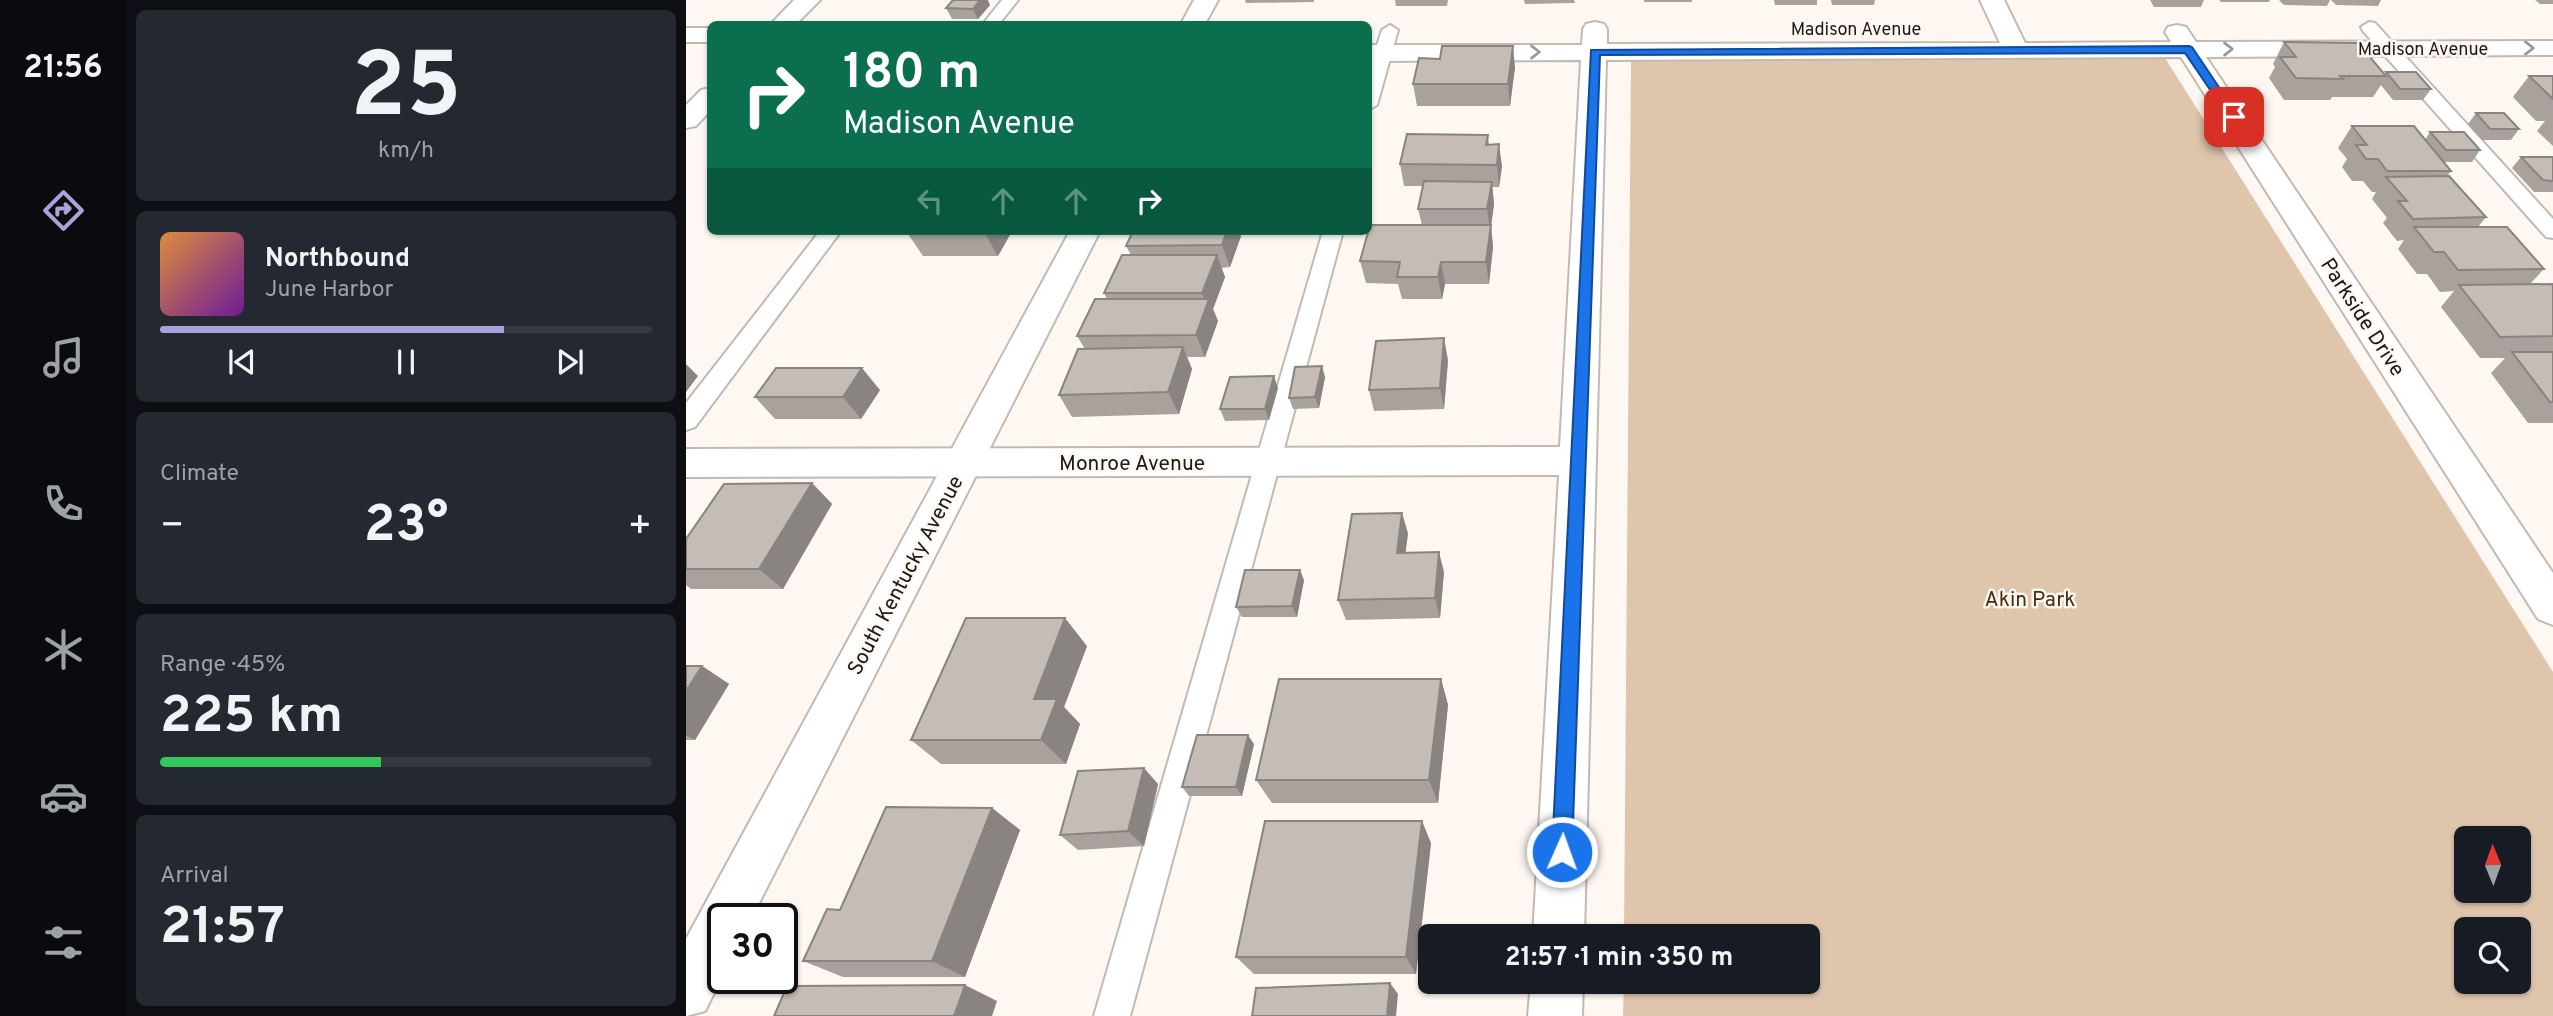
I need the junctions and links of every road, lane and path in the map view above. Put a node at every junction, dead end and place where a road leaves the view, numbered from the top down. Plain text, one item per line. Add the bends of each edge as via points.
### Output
1 (808, 0) edge
2 (1010, 0) edge
3 (1206, 0) edge
4 (1992, 0) edge
5 (786, 21) edge
6 (993, 21) edge
7 (1195, 21) edge
8 (2553, 26) edge
9 (2370, 27) junction
10 (686, 35) edge
11 (707, 35) edge
12 (2181, 38) junction
13 (2010, 39) junction
14 (1595, 41) junction
15 (1378, 42) edge
16 (2553, 48) edge
17 (2388, 49) junction
18 (1372, 80) edge
19 (707, 99) edge
20 (686, 120) edge
21 (2553, 232) edge
22 (828, 235) edge
23 (1083, 235) edge
24 (1332, 235) edge
25 (686, 421) edge
26 (1578, 461) junction
27 (1269, 462) junction
28 (686, 463) edge
29 (963, 464) junction
30 (2553, 607) edge
31 (733, 903) edge
32 (1559, 924) edge
33 (707, 952) edge
34 (686, 992) edge
35 (1556, 994) edge
36 (1112, 1016) edge
37 (1555, 1016) edge

1 - 5 street
2 - 6 lane
3 - 7 street
4 - 13 street
8 - 9 street, Madison Avenue
9 - 12 street, Madison Avenue
9 - 17 lane
10 - 11 street
12 - 13 street, Madison Avenue
12 -> 17 street, Madison Avenue
12 - 30 street, Parkside Drive
13 - 14 street, Madison Avenue
14 - 15 street, Madison Avenue
14 - 26 street
15 - 18 lane
17 -> 16 street, Madison Avenue
17 - 21 lane
19 - 20 street
22 - 25 lane
23 - 29 street, South Kentucky Avenue
24 - 27 lane
26 - 27 street, Monroe Avenue
26 - 32 street
27 - 29 street, Monroe Avenue
27 - 36 lane
28 - 29 street, Monroe Avenue
29 - 31 street, South Kentucky Avenue
33 - 34 street, South Kentucky Avenue
35 - 37 street

